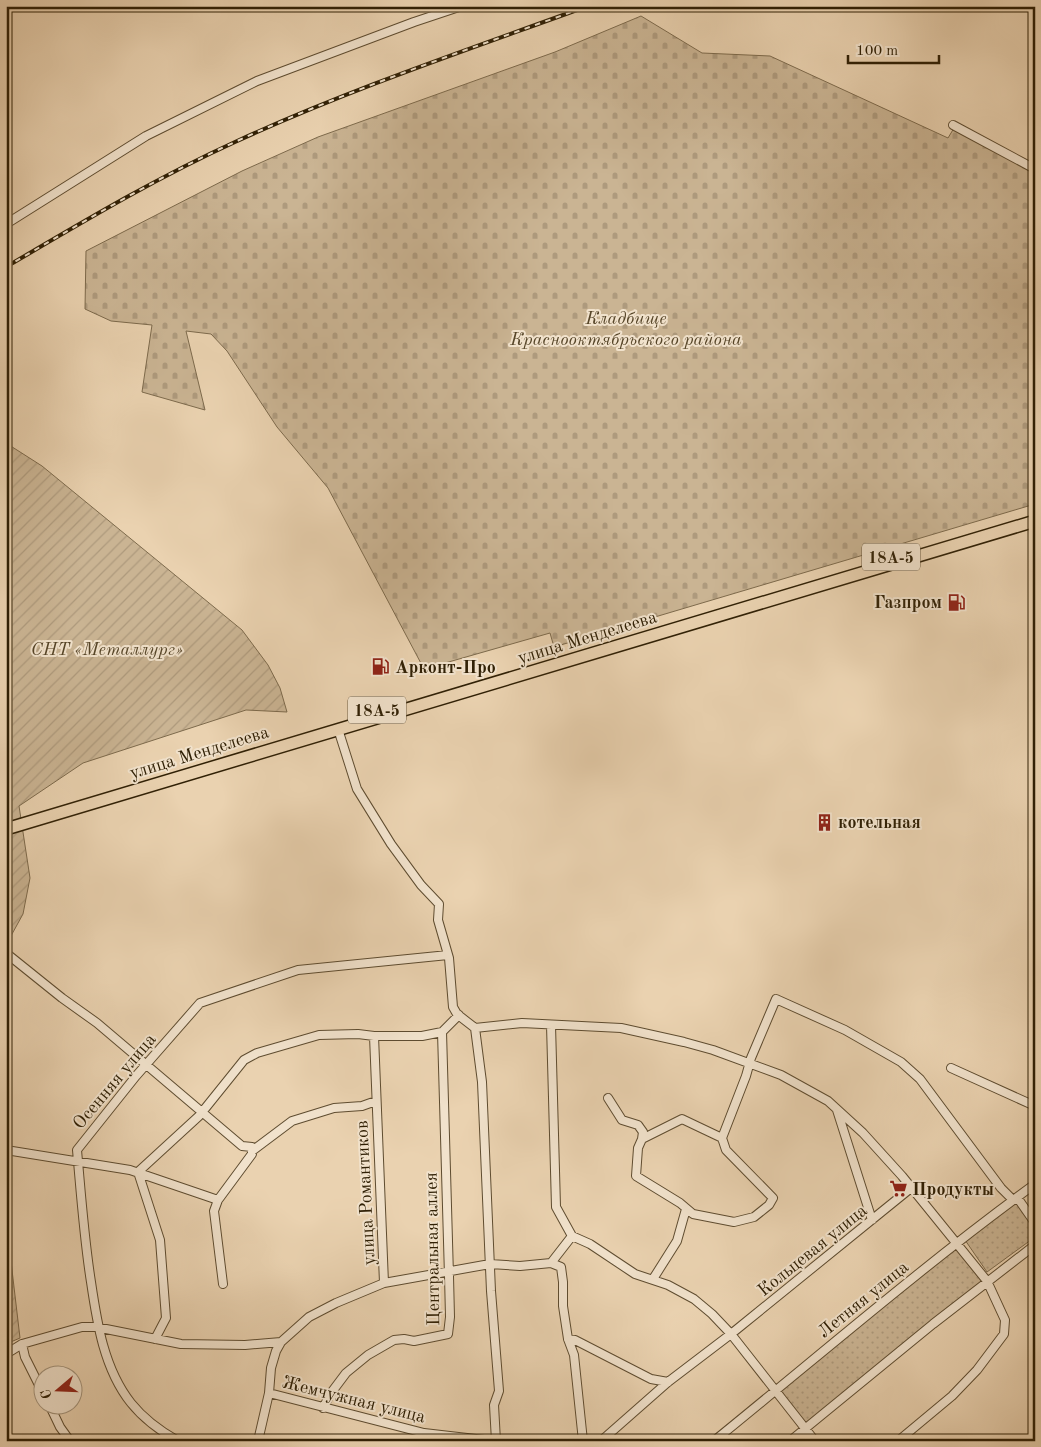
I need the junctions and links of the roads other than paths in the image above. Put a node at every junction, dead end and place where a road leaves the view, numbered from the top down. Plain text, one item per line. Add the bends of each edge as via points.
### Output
1 (462, 6) edge
2 (953, 125) dead end
3 (1035, 169) edge
4 (6, 224) edge
5 (1035, 514) edge
6 (1035, 521) edge
7 (338, 729) junction
8 (6, 822) edge
9 (6, 829) edge
10 (6, 953) edge
11 (448, 954) junction
12 (459, 1015) junction
13 (551, 1024) junction
14 (475, 1028) junction
15 (442, 1032) junction
16 (374, 1036) junction
17 (146, 1064) junction
18 (750, 1064) junction
19 (952, 1068) dead end
20 (608, 1098) dead end
21 (376, 1101) junction
22 (1035, 1106) edge
23 (837, 1110) junction
24 (202, 1112) junction
25 (722, 1138) junction
26 (642, 1139) junction
27 (6, 1150) edge
28 (252, 1151) junction
29 (78, 1162) junction
30 (138, 1173) junction
31 (1035, 1184) edge
32 (911, 1188) junction
33 (218, 1200) junction
34 (1013, 1200) junction
35 (686, 1209) junction
36 (872, 1220) junction
37 (1035, 1223) edge
38 (572, 1236) junction
39 (956, 1243) junction
40 (1035, 1245) edge
41 (552, 1263) junction
42 (490, 1264) junction
43 (449, 1272) junction
44 (653, 1279) junction
45 (987, 1281) junction
46 (384, 1283) junction
47 (223, 1284) dead end
48 (100, 1328) junction
49 (731, 1334) junction
50 (568, 1338) junction
51 (155, 1339) junction
52 (281, 1342) junction
53 (22, 1344) junction
54 (6, 1354) edge
55 (32, 1371) edge
56 (668, 1382) junction
57 (775, 1391) junction
58 (268, 1393) junction
59 (323, 1408) junction
60 (54, 1414) edge
61 (805, 1428) junction
62 (70, 1441) edge
63 (178, 1441) edge
64 (258, 1441) edge
65 (494, 1441) edge
66 (583, 1441) edge
67 (601, 1441) edge
68 (714, 1441) edge
69 (790, 1441) edge
70 (815, 1441) edge
71 (898, 1441) edge

1 - 4 street via 256,81 146,136
2 - 3 street
5 - 8 highway, улица Менделеева / 18А-5
6 - 7 highway, улица Менделеева / 18А-5
7 - 9 highway, улица Менделеева / 18А-5
7 - 11 street via 357,789 391,844 439,904 438,920
10 - 17 street
11 - 12 street via 453,1007
11 - 17 street, Осенняя улица via 298,970 200,1003
12 - 14 street
12 - 15 street
13 - 14 street via 522,1023
13 - 18 street via 621,1028 713,1050
13 - 38 street via 556,1207
14 - 42 street via 482,1082
15 - 16 street via 422,1036
15 - 43 street, Центральная аллея
16 - 21 street, улица Романтиков
16 - 24 street via 319,1035 257,1052 244,1060
17 - 24 street
17 - 29 street, Осенняя улица via 77,1150
18 - 23 street via 780,1075 828,1101
18 - 25 street
18 - 34 street via 776,999 845,1030 901,1062 920,1079
19 - 22 street
20 - 26 street via 622,1120 638,1125 643,1132
21 - 28 street, улица Романтиков via 362,1106 334,1108 292,1121
21 - 46 street, улица Романтиков
23 - 32 street via 863,1133
23 - 36 street
24 - 28 street via 242,1146 252,1147
24 - 30 street
25 - 26 street via 682,1118
25 - 35 street via 726,1150 773,1198 754,1218 734,1222 693,1214
26 - 35 street via 638,1148 636,1176
27 - 29 street
28 - 33 street
29 - 30 street
29 - 48 street, Осенняя улица via 84,1235
30 - 33 street
30 - 51 street via 160,1240 166,1318
31 - 34 street, Летняя улица
32 - 36 street, Кольцевая улица
32 - 39 street
33 - 47 street via 214,1211
34 - 37 street via 1019,1200
34 - 39 street, Летняя улица
35 - 44 street via 677,1241
36 - 49 street, Кольцевая улица
38 - 41 street
38 - 44 street via 635,1274
39 - 45 street
39 - 57 street, Летняя улица
40 - 45 street
41 - 42 street
41 - 50 street via 561,1267 562,1306
42 - 43 street
42 - 65 street via 499,1391 494,1405
43 - 46 street
43 - 59 street, Центральная аллея via 448,1334 414,1341 394,1340 368,1355 346,1373
44 - 49 street via 694,1299
45 - 61 street
45 - 71 street via 1005,1320 1004,1334 952,1396
46 - 52 street, улица Романтиков via 309,1317
48 - 51 street
48 - 53 street via 82,1327
48 - 63 street, Осенняя улица via 109,1365 131,1403 148,1420
49 - 56 street, Кольцевая улица
49 - 57 street
50 - 56 street via 651,1379
50 - 66 street via 574,1355
51 - 52 street via 180,1344
52 - 58 street via 271,1368
53 - 54 street
53 - 55 street
56 - 67 street, Кольцевая улица
57 - 61 street
57 - 68 street, Летняя улица
58 - 59 street, Жемчужная улица
58 - 64 street
59 - 65 street, Жемчужная улица via 424,1433
60 - 62 street
61 - 69 street
61 - 70 street

